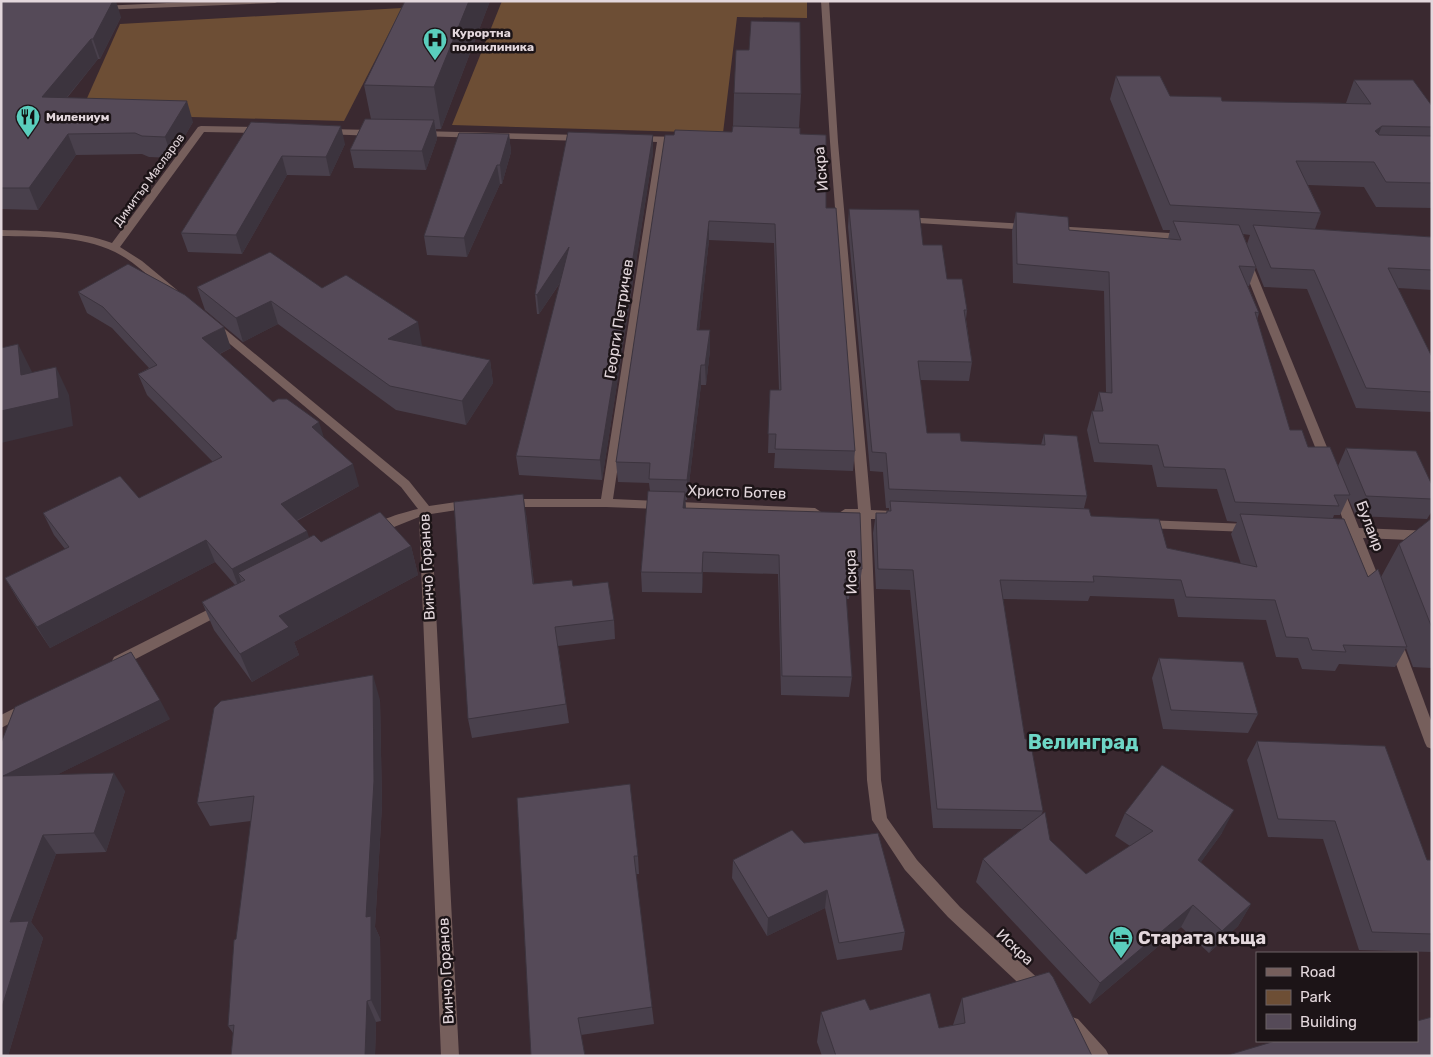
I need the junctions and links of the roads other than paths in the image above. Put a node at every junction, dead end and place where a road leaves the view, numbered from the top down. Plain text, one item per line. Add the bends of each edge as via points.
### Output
1 (275, 1) edge
2 (825, 1) edge
3 (93, 8) edge
4 (270, 130) edge
5 (319, 131) edge
6 (388, 133) edge
7 (407, 134) edge
8 (593, 138) edge
9 (623, 139) edge
10 (662, 140) junction
11 (691, 140) edge
12 (891, 219) edge
13 (1, 233) edge
14 (1198, 237) edge
15 (114, 248) junction
16 (1242, 249) edge
17 (183, 300) edge
18 (206, 319) edge
19 (606, 503) junction
20 (425, 509) junction
21 (865, 514) junction
22 (904, 515) edge
23 (1130, 524) edge
24 (1257, 529) edge
25 (1326, 532) edge
26 (1356, 533) junction
27 (364, 535) edge
28 (1432, 536) edge
29 (232, 603) edge
30 (1382, 606) edge
31 (1392, 633) edge
32 (108, 667) edge
33 (37, 704) edge
34 (1, 722) edge
35 (1432, 743) edge
36 (1043, 996) edge
37 (1062, 1016) edge
38 (450, 1056) edge
39 (1100, 1056) edge

1 - 3 street
2 - 21 street, Искра via 830,142 846,217
4 - 15 street, Димитър Масларов via 201,128
5 - 6 street
7 - 8 street
9 - 10 street
10 - 11 street
10 - 19 street, Георги Петричев
12 - 14 street
13 - 15 street via 76,236
15 - 17 street via 137,262
16 - 26 street, Булаир
18 - 20 street, Винчо Горанов via 405,484
19 - 20 street, Христо Ботев via 487,503
19 - 21 street, Христо Ботев
20 - 27 street, Христо Ботев
20 - 38 street, Винчо Горанов
21 - 22 street, Христо Ботев
21 - 36 street, Искра via 874,780 880,820 911,865 948,905
23 - 24 street
25 - 26 street
26 - 28 street
26 - 30 street, Булаир
29 - 32 street
31 - 35 street
33 - 34 street
37 - 39 street

